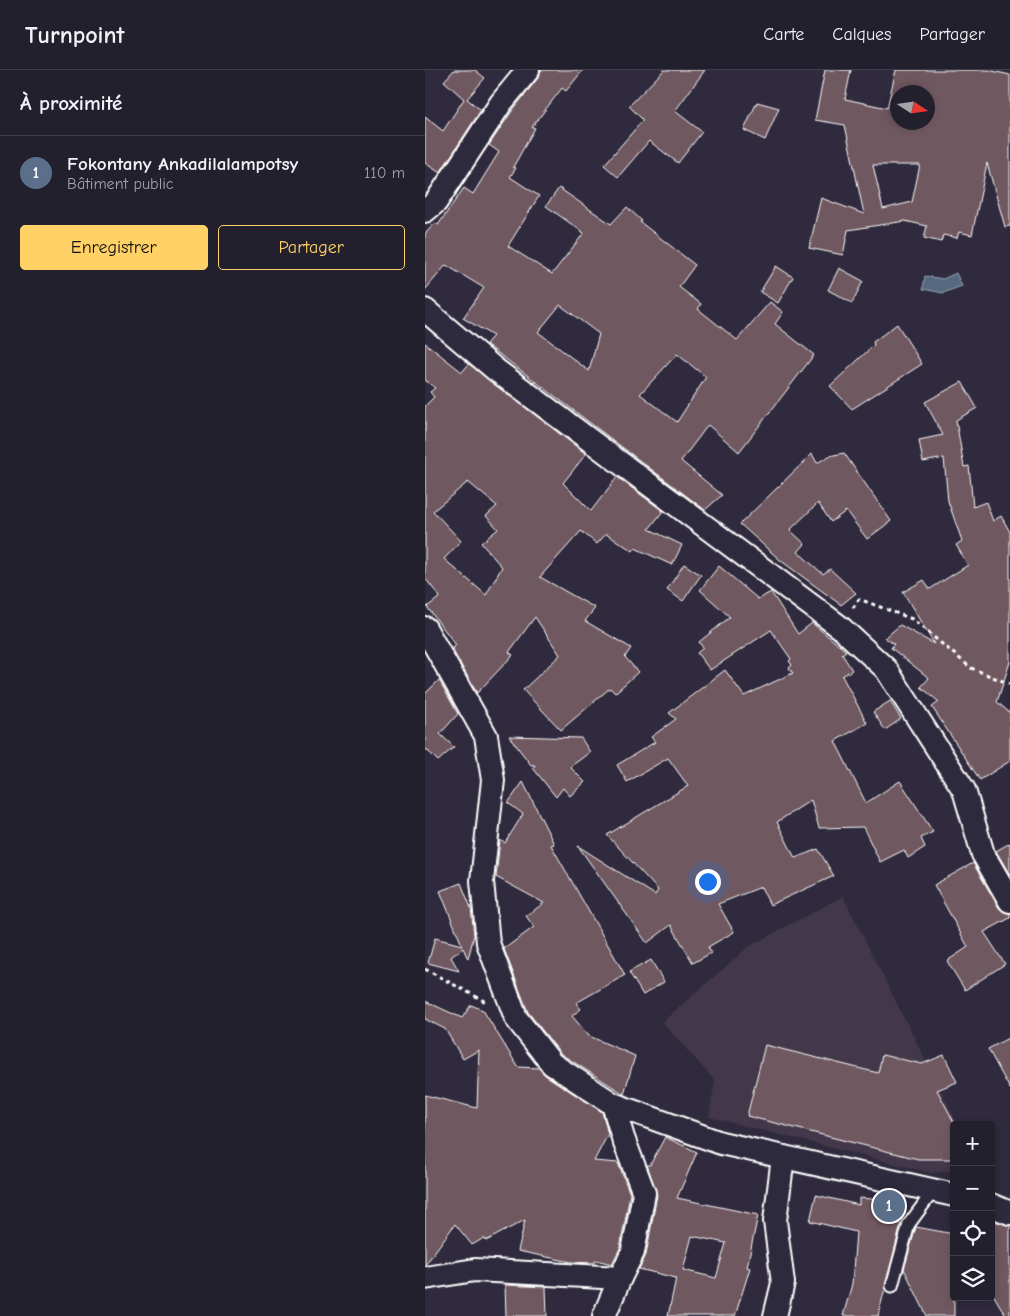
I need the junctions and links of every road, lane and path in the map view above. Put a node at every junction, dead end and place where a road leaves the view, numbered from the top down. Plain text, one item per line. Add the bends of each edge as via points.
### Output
1 (528, 70) edge
2 (425, 211) edge
3 (425, 310) edge
4 (840, 627) junction
5 (425, 628) edge
6 (1010, 684) edge
7 (1010, 901) edge
8 (425, 969) edge
9 (515, 1018) junction
10 (613, 1104) junction
11 (783, 1157) junction
12 (944, 1192) edge
13 (995, 1207) edge
14 (1010, 1213) edge
15 (425, 1278) edge
16 (619, 1278) junction
17 (892, 1286) dead end
18 (604, 1316) edge
19 (775, 1316) edge

1 - 2 street via 501,104 436,202
3 - 4 street via 497,370
4 - 6 path via 859,599 912,619 971,668
4 - 7 street via 886,669 964,790 983,854
5 - 9 street via 486,736 493,780 482,881 488,943
8 - 9 path
9 - 10 street via 552,1064
10 - 11 street via 721,1143
10 - 16 street via 643,1194 633,1252
11 - 12 street
11 - 19 street via 775,1221 783,1283
12 - 17 lane via 909,1224
13 - 14 street
15 - 16 street via 475,1270
16 - 18 street

